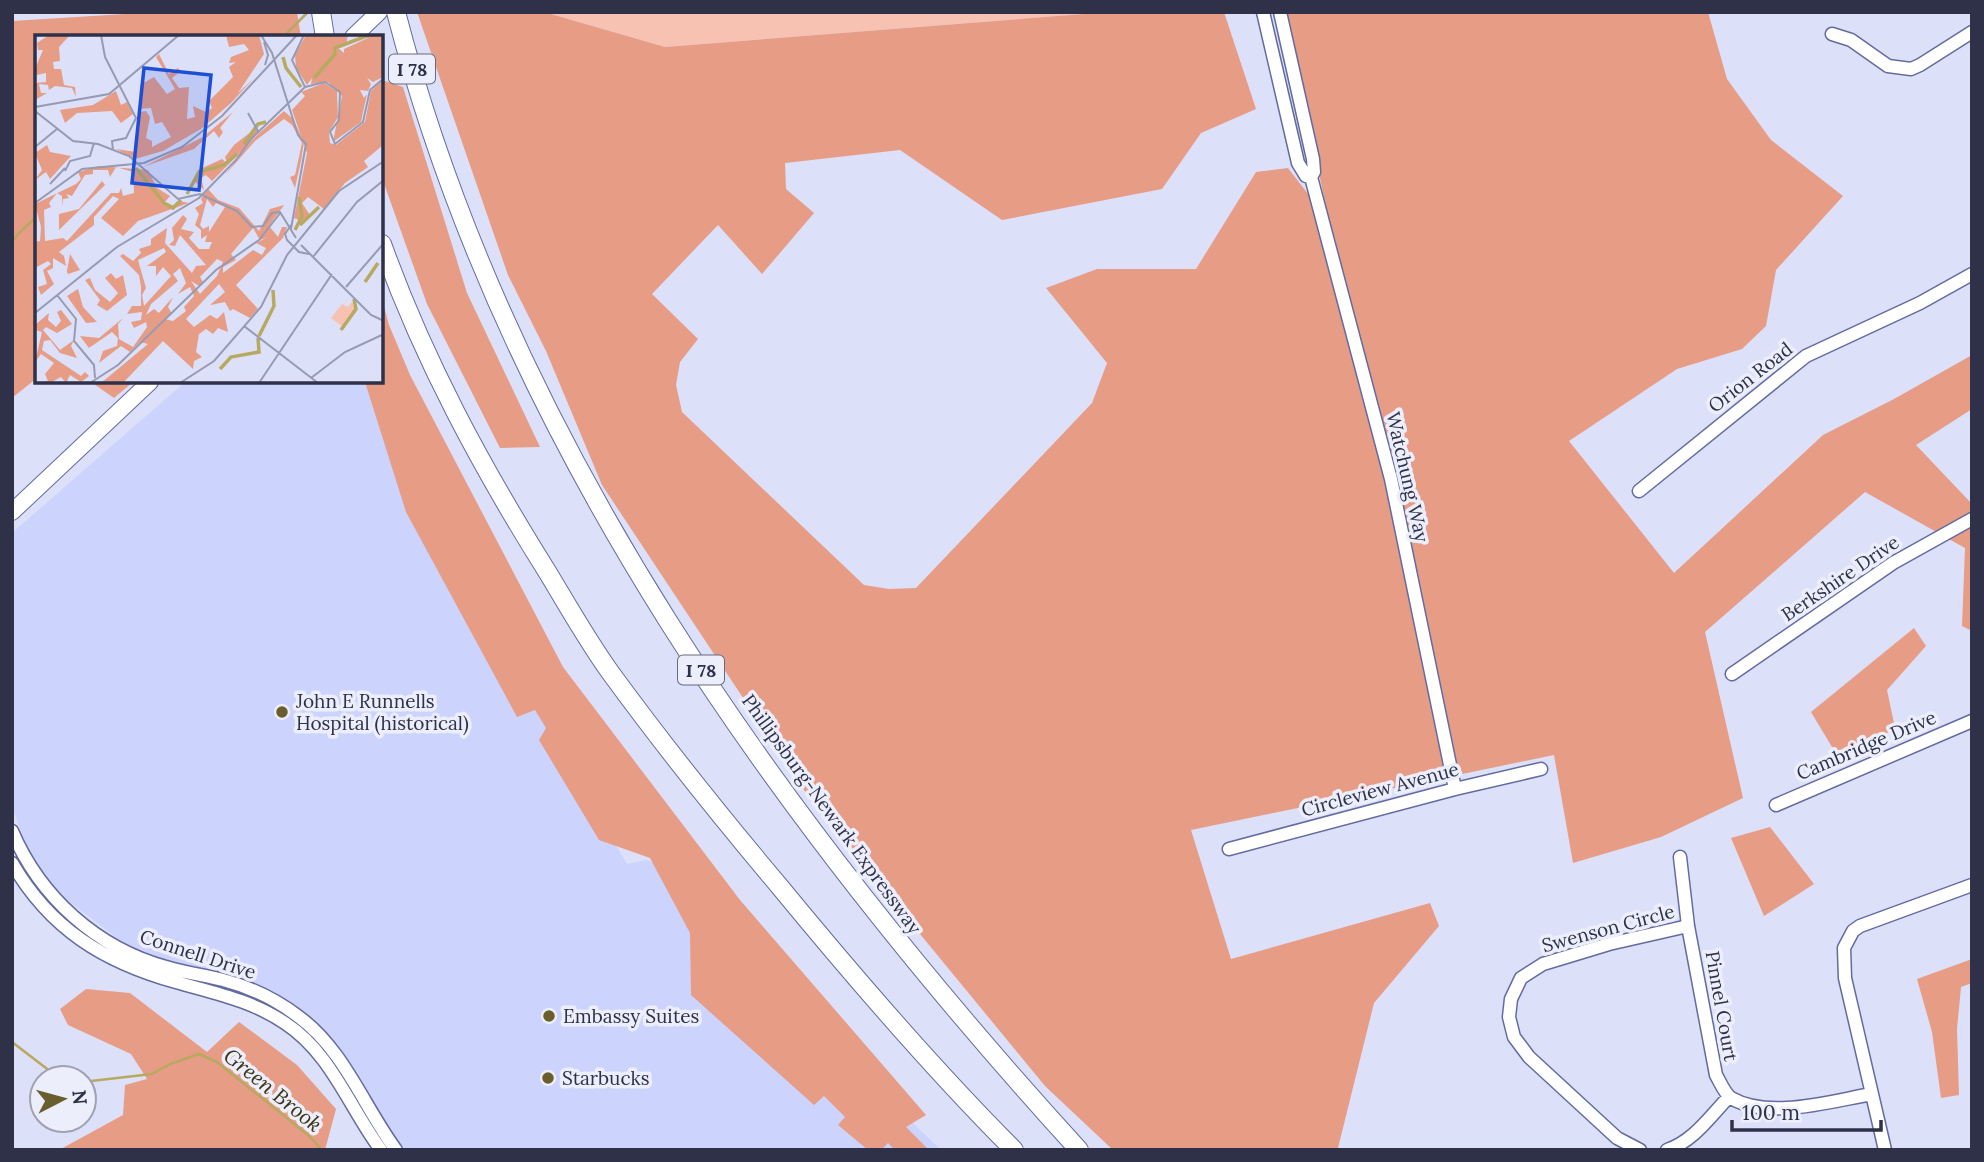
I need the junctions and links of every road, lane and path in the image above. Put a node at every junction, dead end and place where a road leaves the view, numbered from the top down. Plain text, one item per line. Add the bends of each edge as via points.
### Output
1 (321, 12) edge
2 (379, 12) edge
3 (396, 12) edge
4 (1263, 12) edge
5 (1280, 12) edge
6 (1972, 32) edge
7 (1832, 34) dead end
8 (326, 35) edge
9 (355, 35) edge
10 (1311, 177) junction
11 (383, 247) edge
12 (1972, 274) edge
13 (149, 383) edge
14 (1639, 491) dead end
15 (12, 512) edge
16 (1972, 519) edge
17 (1732, 674) dead end
18 (1972, 721) edge
19 (1541, 769) dead end
20 (1455, 789) junction
21 (1776, 805) dead end
22 (12, 831) edge
23 (1229, 849) dead end
24 (1680, 857) dead end
25 (12, 863) edge
26 (1972, 885) edge
27 (1688, 926) junction
28 (1872, 1094) junction
29 (1729, 1097) junction
30 (381, 1150) edge
31 (396, 1150) edge
32 (1014, 1150) edge
33 (1079, 1150) edge
34 (1640, 1150) edge
35 (1668, 1150) edge
36 (1885, 1150) edge

1 - 8 highway
2 - 9 main road
3 - 33 highway, Phillipsburg-Newark Expressway / I 78 via 429,125 510,331 592,495 647,588 771,772 881,921
4 - 10 street, Watchung Way via 1298,163
5 - 10 street, Watchung Way via 1313,159
6 - 7 street via 1911,69 1888,66 1851,40
10 - 20 street, Watchung Way via 1391,479
11 - 32 highway via 398,290 467,437 609,670 707,800 813,928
12 - 14 street, Orion Road via 1806,356
13 - 15 main road
16 - 17 street, Berkshire Drive via 1893,563
18 - 21 street, Cambridge Drive
19 - 20 street, Circleview Avenue
20 - 23 street, Circleview Avenue
22 - 31 street, Connell Drive via 29,866 90,931 166,968 237,984 302,1019 341,1062
24 - 27 street, Pinnel Court
25 - 30 street, Connell Drive via 62,925 101,953 149,974 241,999 288,1024 330,1070
26 - 28 street via 1860,926 1844,948 1845,978
27 - 29 street, Pinnel Court via 1716,1075
27 - 34 street, Swenson Circle via 1543,964 1521,978 1511,999 1514,1037 1529,1057 1617,1138
28 - 29 street via 1798,1107 1759,1108
28 - 36 street
29 - 35 street via 1694,1135

